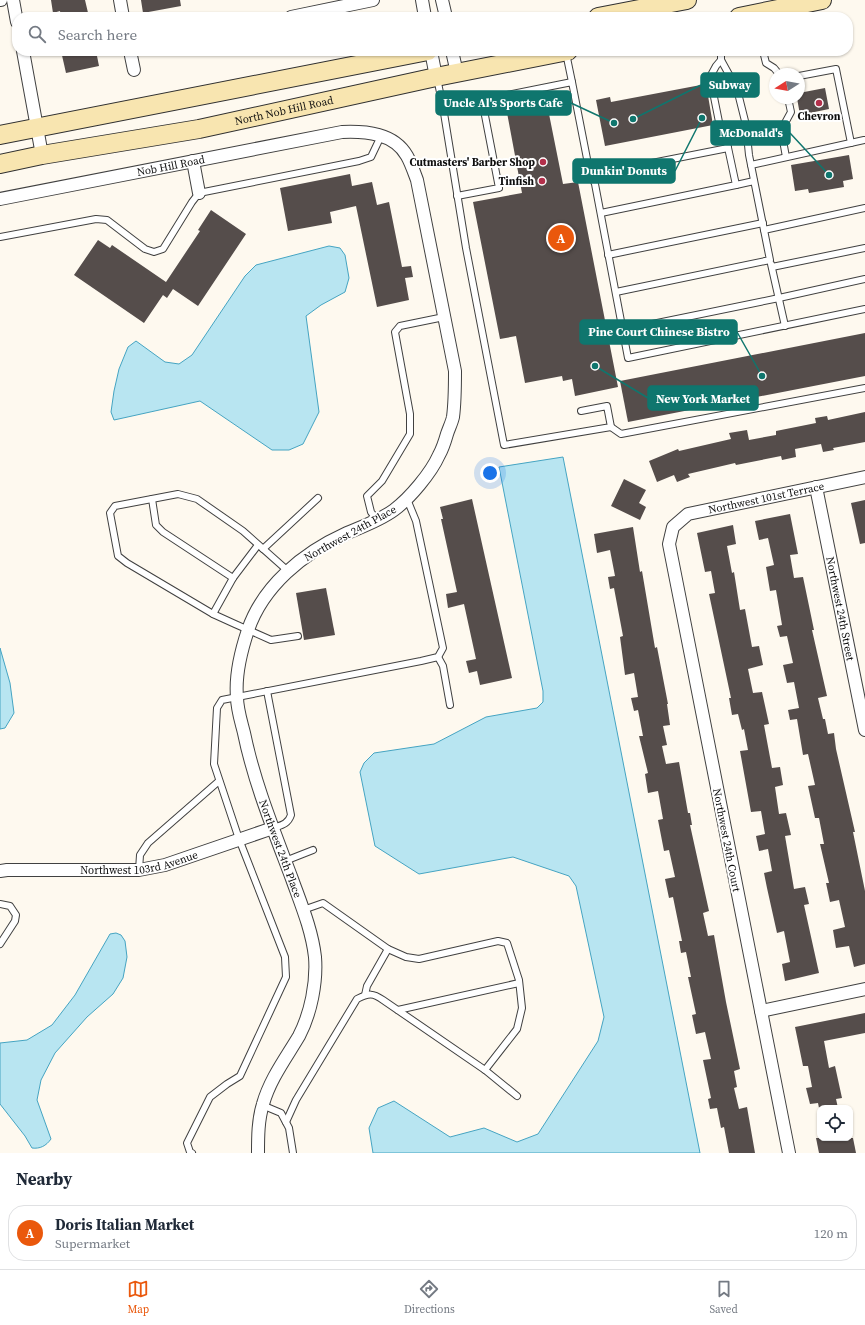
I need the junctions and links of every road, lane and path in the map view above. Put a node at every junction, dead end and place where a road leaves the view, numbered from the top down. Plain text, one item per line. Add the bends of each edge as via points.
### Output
1 (13, 0) edge
2 (120, 0) edge
3 (373, 0) edge
4 (422, 0) edge
5 (442, 0) edge
6 (687, 0) edge
7 (822, 0) edge
8 (15, 12) edge
9 (122, 12) edge
10 (315, 12) edge
11 (424, 12) edge
12 (445, 12) edge
13 (624, 12) edge
14 (770, 12) edge
15 (24, 56) edge
16 (131, 56) edge
17 (404, 56) edge
18 (431, 56) edge
19 (453, 56) edge
20 (541, 56) edge
21 (567, 56) edge
22 (721, 56) edge
23 (764, 56) edge
24 (721, 60) junction
25 (774, 68) edge
26 (134, 70) dead end
27 (457, 73) junction
28 (805, 75) edge
29 (436, 77) junction
30 (572, 82) junction
31 (482, 100) junction
32 (789, 104) edge
33 (443, 107) junction
34 (37, 128) junction
35 (342, 132) joint
36 (0, 135) edge
37 (381, 136) junction
38 (865, 142) edge
39 (851, 143) junction
40 (728, 148) junction
41 (42, 155) junction
42 (786, 158) junction
43 (193, 161) junction
44 (0, 164) edge
45 (751, 165) junction
46 (591, 175) junction
47 (754, 181) junction
48 (736, 185) junction
49 (199, 193) junction
50 (457, 196) junction
51 (0, 199) edge
52 (865, 208) edge
53 (601, 213) junction
54 (763, 223) junction
55 (764, 230) junction
56 (0, 237) edge
57 (865, 248) edge
58 (608, 254) junction
59 (770, 260) junction
60 (772, 267) junction
61 (865, 279) edge
62 (616, 292) junction
63 (779, 298) junction
64 (865, 309) edge
65 (444, 317) junction
66 (784, 326) junction
67 (623, 330) junction
68 (865, 388) edge
69 (582, 411) dead end
70 (611, 427) junction
71 (865, 477) edge
72 (816, 487) junction
73 (318, 498) dead end
74 (407, 498) junction
75 (152, 499) junction
76 (377, 520) junction
77 (673, 527) joint
78 (261, 547) junction
79 (288, 571) junction
80 (233, 578) junction
81 (213, 614) junction
82 (248, 629) junction
83 (298, 636) dead end
84 (438, 657) junction
85 (267, 691) junction
86 (236, 697) junction
87 (450, 705) dead end
88 (865, 730) edge
89 (219, 781) junction
90 (273, 828) junction
91 (239, 839) junction
92 (313, 850) dead end
93 (286, 862) junction
94 (139, 870) junction
95 (0, 871) edge
96 (0, 904) edge
97 (304, 910) junction
98 (0, 944) edge
99 (388, 949) junction
100 (519, 983) junction
101 (865, 989) edge
102 (365, 995) junction
103 (398, 1010) junction
104 (761, 1011) junction
105 (485, 1070) junction
106 (517, 1096) dead end
107 (262, 1104) junction
108 (286, 1122) junction
109 (192, 1153) edge
110 (258, 1153) edge
111 (293, 1153) edge
112 (789, 1153) edge

1 - 8 street
2 - 9 street
3 - 10 street
4 - 11 street
5 - 12 street
6 - 13 main road
7 - 14 main road
15 - 34 street
16 - 26 street
17 - 34 main road
18 - 29 street
19 - 27 street
20 - 27 main road, North Nob Hill Road
21 - 30 lane
22 - 24 lane
23 - 25 lane via 766,63
24 - 40 lane via 710,77 720,128
24 - 45 lane via 737,89 746,125
27 - 29 main road, North Nob Hill Road
28 - 39 lane via 836,69
29 - 33 lane
29 - 41 main road, North Nob Hill Road via 199,129
30 - 31 lane
30 - 46 lane
31 - 33 lane
31 - 50 lane via 499,188
32 - 42 lane via 790,112 782,135
33 - 50 lane
34 - 36 main road
34 - 41 street
35 - 37 street, Northwest 24th Place
35 - 43 street, Nob Hill Road
37 - 49 lane via 371,157 359,161
37 - 65 street, Northwest 24th Place via 396,143 407,156 417,180
38 - 39 lane
39 - 42 lane
40 - 46 lane
40 - 48 lane
41 - 44 main road, North Nob Hill Road
42 - 45 lane
43 - 49 street
43 - 51 street, Nob Hill Road
45 - 47 lane
46 - 53 lane
47 - 48 lane
47 - 54 lane
48 - 53 lane
49 - 56 lane via 164,250 154,252 145,249 107,220 96,219
50 - 70 lane via 504,445
52 - 55 lane
53 - 58 lane
54 - 55 lane
54 - 58 lane
55 - 59 lane
57 - 60 lane
58 - 62 lane
59 - 60 lane
59 - 62 lane
60 - 63 lane
61 - 63 lane
62 - 67 lane
63 - 66 lane
63 - 67 lane
64 - 66 lane
65 - 74 street, Northwest 24th Place via 455,371 453,419 439,457
65 - 76 lane via 400,326 395,332 410,414 410,434 382,481 367,496 371,512
66 - 67 lane via 628,358
68 - 70 lane via 621,434
69 - 70 lane via 607,406
71 - 72 street, Northwest 101st Terrace
72 - 77 street, Northwest 101st Terrace via 688,514
72 - 88 street, Northwest 24th Street
73 - 78 lane
74 - 76 street, Northwest 24th Place via 393,511
74 - 84 lane via 416,521 430,581 443,648
75 - 78 lane via 178,494 197,499
75 - 80 lane via 156,525 163,532
75 - 81 lane via 115,506 110,513 118,556
76 - 79 street, Northwest 24th Place via 336,538
77 - 104 street, Northwest 24th Court via 669,544
78 - 79 lane
78 - 80 lane
79 - 82 street, Northwest 24th Place via 261,603
80 - 81 lane
81 - 82 lane
82 - 83 lane via 271,640
82 - 86 street, Northwest 24th Place via 237,678
84 - 85 lane
84 - 87 lane via 443,666
85 - 86 lane
85 - 90 lane via 291,815 286,823
86 - 89 lane via 222,700 217,708 214,764
86 - 90 street, Northwest 24th Place via 249,757
89 - 91 lane
89 - 94 lane via 148,843 140,854
90 - 91 street, Northwest 103rd Avenue
90 - 93 street, Northwest 24th Place
91 - 94 street, Northwest 103rd Avenue via 165,865
91 - 109 lane via 285,958 286,977 240,1076 210,1097 187,1143
92 - 93 lane
93 - 97 street, Northwest 24th Place
94 - 95 street, Northwest 103rd Avenue
96 - 98 lane via 10,906 16,915 15,921
97 - 99 lane via 323,903
97 - 107 street, Northwest 24th Place via 315,958 313,992 300,1034 272,1080
99 - 100 lane via 406,957 419,959 498,941 508,943
99 - 102 lane via 367,986
100 - 103 lane
100 - 105 lane via 522,1008 517,1029
101 - 104 street
102 - 103 lane via 374,994
102 - 108 lane via 357,999 296,1100
103 - 105 lane
104 - 112 street, Northwest 24th Court
105 - 106 lane
107 - 108 lane via 281,1112
107 - 110 street, Northwest 24th Place
108 - 111 lane

